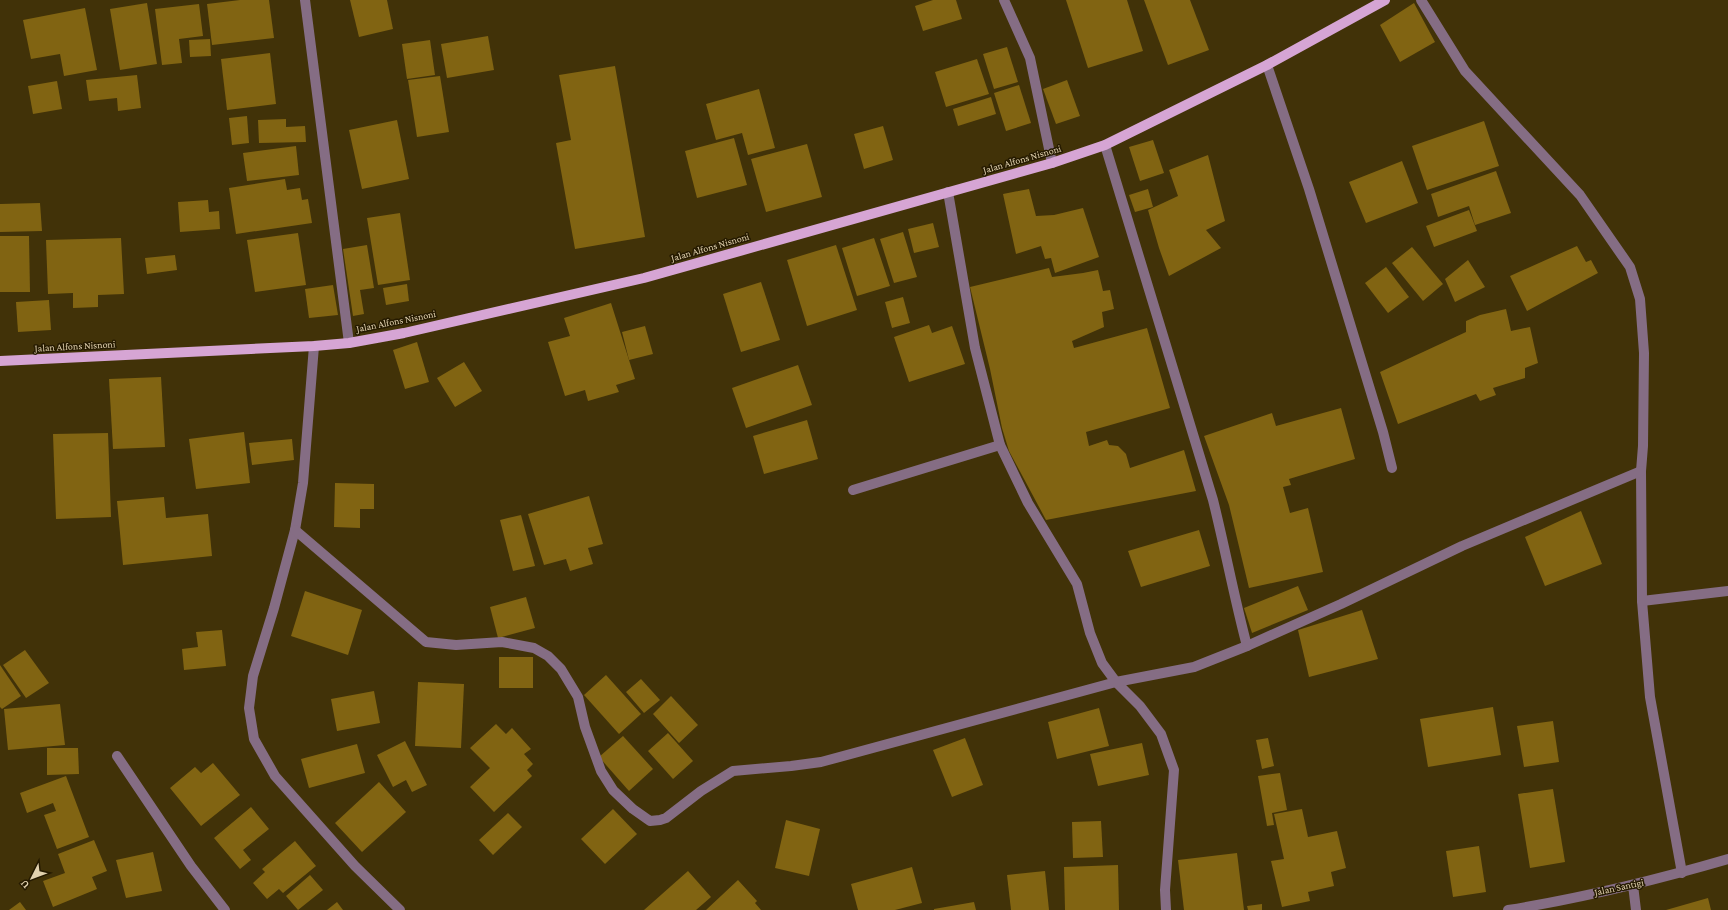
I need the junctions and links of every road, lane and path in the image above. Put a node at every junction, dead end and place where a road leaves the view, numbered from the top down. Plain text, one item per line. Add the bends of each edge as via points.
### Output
1 (304, 0) edge
2 (1004, 0) edge
3 (1385, 0) edge
4 (1421, 0) edge
5 (1267, 65) junction
6 (1105, 145) junction
7 (1052, 163) junction
8 (948, 192) junction
9 (349, 343) junction
10 (314, 346) junction
11 (0, 361) edge
12 (1000, 445) junction
13 (1392, 468) dead end
14 (1641, 471) junction
15 (853, 490) dead end
16 (295, 530) junction
17 (1728, 591) edge
18 (1642, 601) junction
19 (1247, 646) junction
20 (1116, 682) junction
21 (117, 756) dead end
22 (1728, 859) edge
23 (1682, 873) junction
24 (1633, 885) junction
25 (225, 910) edge
26 (400, 910) edge
27 (1166, 910) edge
28 (1508, 910) edge
29 (1636, 910) edge

1 - 9 street
2 - 7 street via 1030,58
3 - 5 main road, Jalan Alfons Nisnoni
4 - 14 street via 1465,71 1580,195 1630,267 1640,299 1644,353
5 - 6 main road, Jalan Alfons Nisnoni
5 - 13 street via 1310,189
6 - 7 main road, Jalan Alfons Nisnoni
6 - 19 street via 1212,500
7 - 8 main road, Jalan Alfons Nisnoni
8 - 9 main road, Jalan Alfons Nisnoni via 644,278 404,333
8 - 12 street via 975,348
9 - 10 main road, Jalan Alfons Nisnoni
10 - 11 main road, Jalan Alfons Nisnoni
10 - 16 street via 303,483
12 - 15 street
12 - 20 street via 1028,503 1076,584 1090,633 1102,663
14 - 18 street
14 - 19 street via 1462,546
16 - 20 street via 426,642 456,646 502,642 534,648 548,656 561,669 578,697 585,727 601,771 613,790 650,821 666,818 701,791 733,771 820,762
16 - 26 street via 253,676 249,708 254,739 275,776 355,866
17 - 18 street
18 - 23 street via 1650,697
19 - 20 street via 1194,667
20 - 27 street via 1140,706 1162,734 1174,770 1165,890
21 - 25 street via 191,866
22 - 23 street, Jalan Santigi
23 - 24 street, Jalan Santigi
24 - 28 street, Jalan Santigi
24 - 29 street

